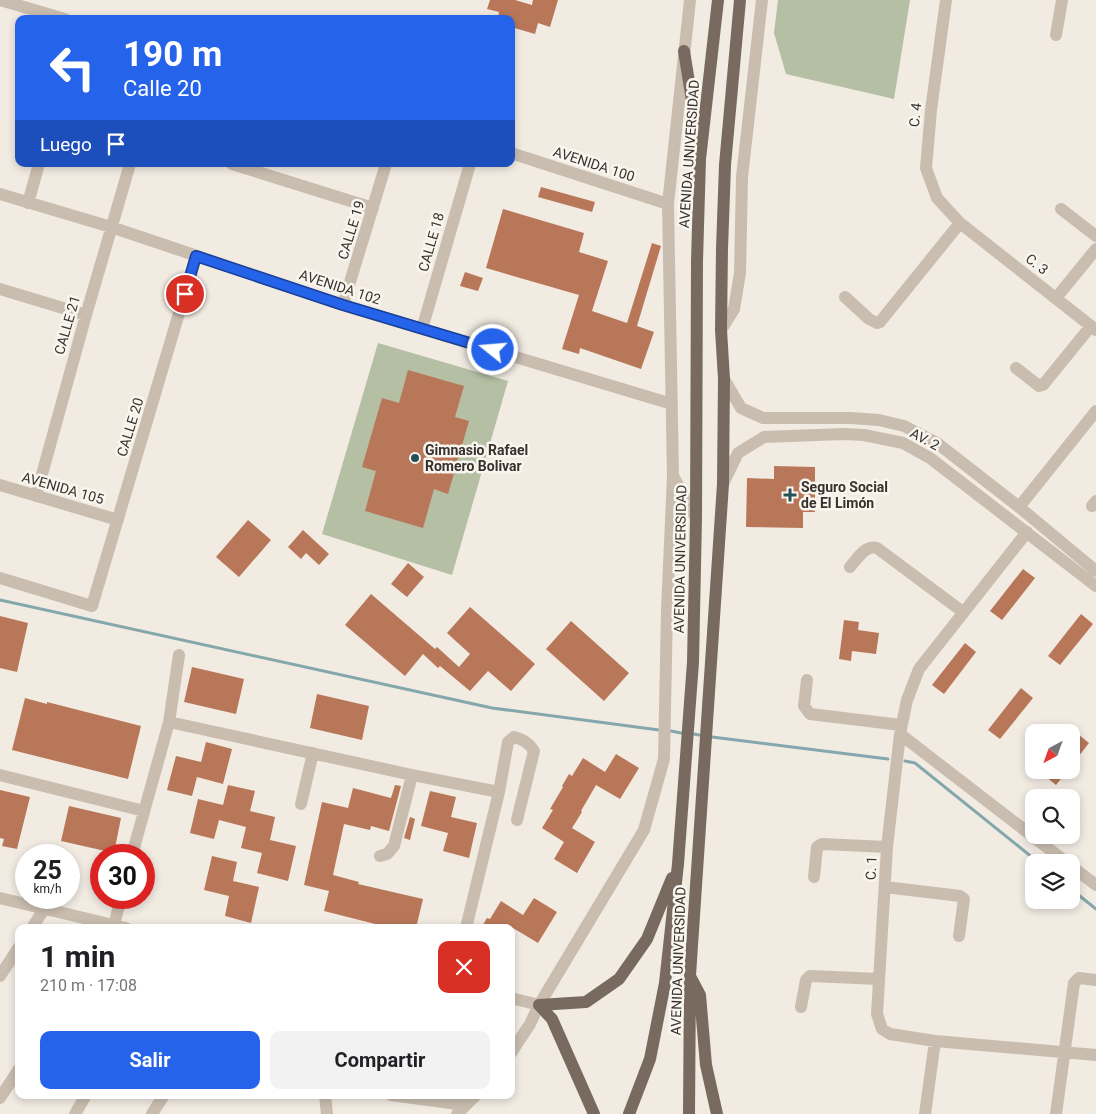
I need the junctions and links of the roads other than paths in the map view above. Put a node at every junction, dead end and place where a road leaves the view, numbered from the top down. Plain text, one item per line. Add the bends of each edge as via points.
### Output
1 (0, 0) edge
2 (690, 0) edge
3 (718, 0) edge
4 (740, 0) edge
5 (762, 0) edge
6 (946, 0) edge
7 (1062, 0) edge
8 (51, 15) edge
9 (1056, 35) dead end
10 (684, 51) junction
11 (703, 138) junction
12 (515, 154) edge
13 (38, 167) edge
14 (129, 167) edge
15 (242, 167) edge
16 (385, 167) edge
17 (469, 167) edge
18 (0, 194) edge
19 (28, 203) junction
20 (668, 204) junction
21 (373, 208) junction
22 (1061, 209) dead end
23 (960, 223) junction
24 (112, 227) junction
25 (1096, 236) edge
26 (1096, 249) edge
27 (196, 256) junction
28 (1, 294) edge
29 (845, 297) dead end
30 (1056, 298) junction
31 (343, 305) junction
32 (86, 315) junction
33 (1094, 328) edge
34 (422, 329) junction
35 (721, 330) junction
36 (1016, 368) dead end
37 (724, 379) junction
38 (672, 404) junction
39 (1096, 411) edge
40 (673, 476) junction
41 (723, 484) junction
42 (0, 485) edge
43 (36, 496) junction
44 (1020, 507) junction
45 (696, 518) junction
46 (118, 520) junction
47 (1027, 532) junction
48 (850, 567) dead end
49 (1096, 570) edge
50 (0, 578) edge
51 (1096, 586) edge
52 (963, 612) junction
53 (179, 655) dead end
54 (807, 680) dead end
55 (169, 722) junction
56 (900, 730) junction
57 (313, 753) junction
58 (0, 775) edge
59 (412, 775) junction
60 (499, 792) junction
61 (301, 804) dead end
62 (144, 810) junction
63 (517, 820) dead end
64 (135, 844) edge
65 (887, 848) junction
66 (1056, 854) edge
67 (380, 856) dead end
68 (678, 864) junction
69 (1080, 873) edge
70 (814, 877) dead end
71 (1096, 885) edge
72 (885, 887) junction
73 (0, 898) edge
74 (15, 902) edge
75 (44, 909) joint
76 (121, 909) edge
77 (35, 924) edge
78 (111, 924) edge
79 (120, 924) edge
80 (467, 924) edge
81 (959, 936) dead end
82 (15, 953) edge
83 (690, 974) junction
84 (0, 976) edge
85 (879, 978) junction
86 (1096, 980) edge
87 (515, 999) edge
88 (539, 1005) junction
89 (801, 1007) dead end
90 (516, 1036) edge
91 (934, 1041) junction
92 (1064, 1052) junction
93 (1096, 1055) edge
94 (15, 1075) edge
95 (0, 1098) edge
96 (83, 1099) edge
97 (161, 1099) edge
98 (325, 1099) edge
99 (410, 1099) edge
100 (472, 1099) edge
101 (461, 1110) edge
102 (74, 1114) edge
103 (152, 1114) edge
104 (327, 1114) edge
105 (594, 1114) edge
106 (629, 1114) edge
107 (689, 1114) edge
108 (717, 1114) edge
109 (925, 1114) edge
110 (1056, 1114) edge

1 - 8 street
2 - 10 street, AVENIDA UNIVERSIDAD
3 - 11 main road, AVENIDA UNIVERSIDAD
4 - 35 main road, AVENIDA UNIVERSIDAD via 725,165
5 - 35 street via 742,177 740,273 734,309
6 - 23 street, C. 4 via 926,168 937,198
7 - 9 street
10 - 11 main road via 693,107
10 - 20 street, AVENIDA UNIVERSIDAD
11 - 45 main road, AVENIDA UNIVERSIDAD via 697,261
12 - 20 street, AVENIDA 100
13 - 19 street
14 - 24 street, CALLE 21
15 - 21 street
16 - 21 street, CALLE 19
17 - 34 street, CALLE 18
18 - 19 street, AVENIDA 102
19 - 24 street, AVENIDA 102
20 - 38 street, AVENIDA UNIVERSIDAD
21 - 31 street, CALLE 19
22 - 25 street
23 - 29 street via 880,322 869,319
23 - 30 street, C. 3
24 - 27 street, AVENIDA 102
24 - 32 street, CALLE 21
26 - 30 street
27 - 31 street, AVENIDA 102
27 - 46 street, CALLE 20
28 - 32 street
30 - 33 street, C. 3
31 - 34 street, AVENIDA 102
32 - 43 street, CALLE 21
33 - 36 street via 1043,385 1039,386
34 - 38 street, AVENIDA 102
35 - 37 main road, AVENIDA UNIVERSIDAD
37 - 41 main road, AVENIDA UNIVERSIDAD
37 - 44 street, AV. 2 via 741,408 762,418 850,418 904,426 937,443
38 - 40 street, AVENIDA UNIVERSIDAD
39 - 44 street
40 - 45 street
40 - 88 street, AVENIDA UNIVERSIDAD via 664,758 644,830
41 - 47 street, AV. 2 via 738,453 764,437 864,435 903,443 930,458
41 - 83 main road, AVENIDA UNIVERSIDAD
42 - 43 street, AVENIDA 105
43 - 46 street, AVENIDA 105
44 - 49 street, AV. 2
45 - 68 main road, AVENIDA UNIVERSIDAD via 693,662
46 - 50 street, CALLE 20 via 92,606
47 - 51 street, AV. 2
47 - 52 street, C. 1
48 - 52 street via 866,549 877,548
52 - 56 street, C. 1 via 919,669
53 - 55 street
54 - 56 street via 804,706 810,714
55 - 57 street
55 - 62 street
56 - 65 street, C. 1
56 - 66 street
57 - 59 street
57 - 61 street
58 - 62 street
59 - 60 street
59 - 67 street via 394,846
60 - 63 street via 508,742 514,737 524,740 534,751
60 - 80 street
62 - 64 street
65 - 70 street via 822,844 818,847
65 - 72 street, C. 1
68 - 88 main road via 647,939 619,980 586,1002
68 - 106 main road, AVENIDA UNIVERSIDAD via 665,984 650,1059
69 - 71 street
72 - 81 street via 960,896 964,899
72 - 85 street, C. 1
73 - 74 street
75 - 77 street
75 - 78 street
76 - 79 street
82 - 84 street
83 - 107 main road, AVENIDA UNIVERSIDAD
83 - 108 main road via 700,995 706,1065
85 - 89 street via 810,976 806,980
85 - 91 street, C. 1 via 877,1014 882,1029 890,1034
86 - 92 street via 1079,978 1074,983
87 - 88 street
88 - 90 street, AVENIDA UNIVERSIDAD via 530,1024
88 - 105 main road via 552,1019
91 - 92 street, C. 1
91 - 109 street
92 - 93 street, C. 1
92 - 110 street
94 - 95 street
96 - 102 street
97 - 103 street
98 - 104 street
99 - 101 street
100 - 101 street

